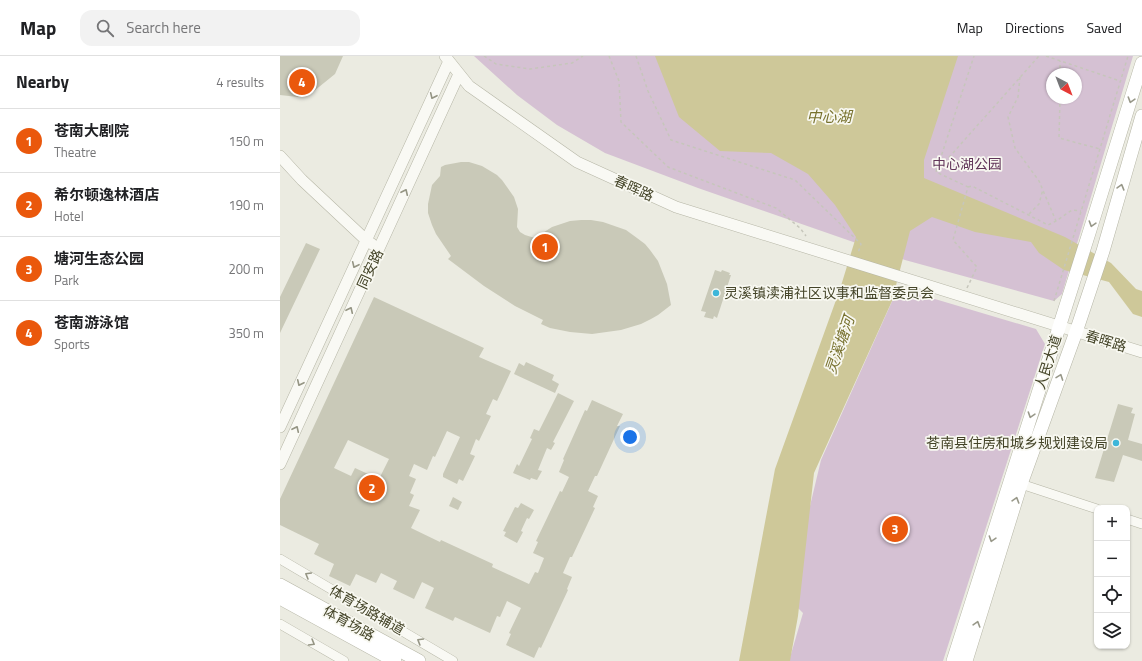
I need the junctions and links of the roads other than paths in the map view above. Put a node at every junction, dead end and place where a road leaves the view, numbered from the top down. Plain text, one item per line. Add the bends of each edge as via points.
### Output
1 (447, 58) edge
2 (1142, 63) edge
3 (459, 74) junction
4 (1142, 116) edge
5 (280, 156) edge
6 (366, 240) junction
7 (379, 249) junction
8 (1068, 329) junction
9 (1142, 352) edge
10 (280, 427) edge
11 (280, 464) edge
12 (1021, 484) junction
13 (1094, 508) edge
14 (1130, 520) edge
15 (1142, 524) edge
16 (280, 559) edge
17 (280, 585) edge
18 (280, 598) edge
19 (280, 624) edge
20 (344, 661) edge
21 (395, 661) edge
22 (419, 661) edge
23 (453, 661) edge
24 (953, 661) edge
25 (966, 661) edge

1 - 3 street, 春晖路
1 -> 6 street, 同安路
2 -> 8 main road, 人民大道 via 1093,222
7 -> 3 street, 同安路
3 - 8 street, 春晖路 via 469,86 577,162 676,207
8 -> 4 main road, 人民大道 via 1103,251
5 - 6 street
6 - 7 street
6 -> 10 street, 同安路
11 -> 7 street, 同安路
8 - 9 street, 春晖路
12 -> 8 main road, 人民大道
8 -> 24 main road, 人民大道
12 - 13 street
25 -> 12 main road, 人民大道
14 - 15 street
23 -> 16 street, 体育场路辅道
17 - 22 main road, 体育场路
18 - 21 main road, 体育场路
19 -> 20 street

